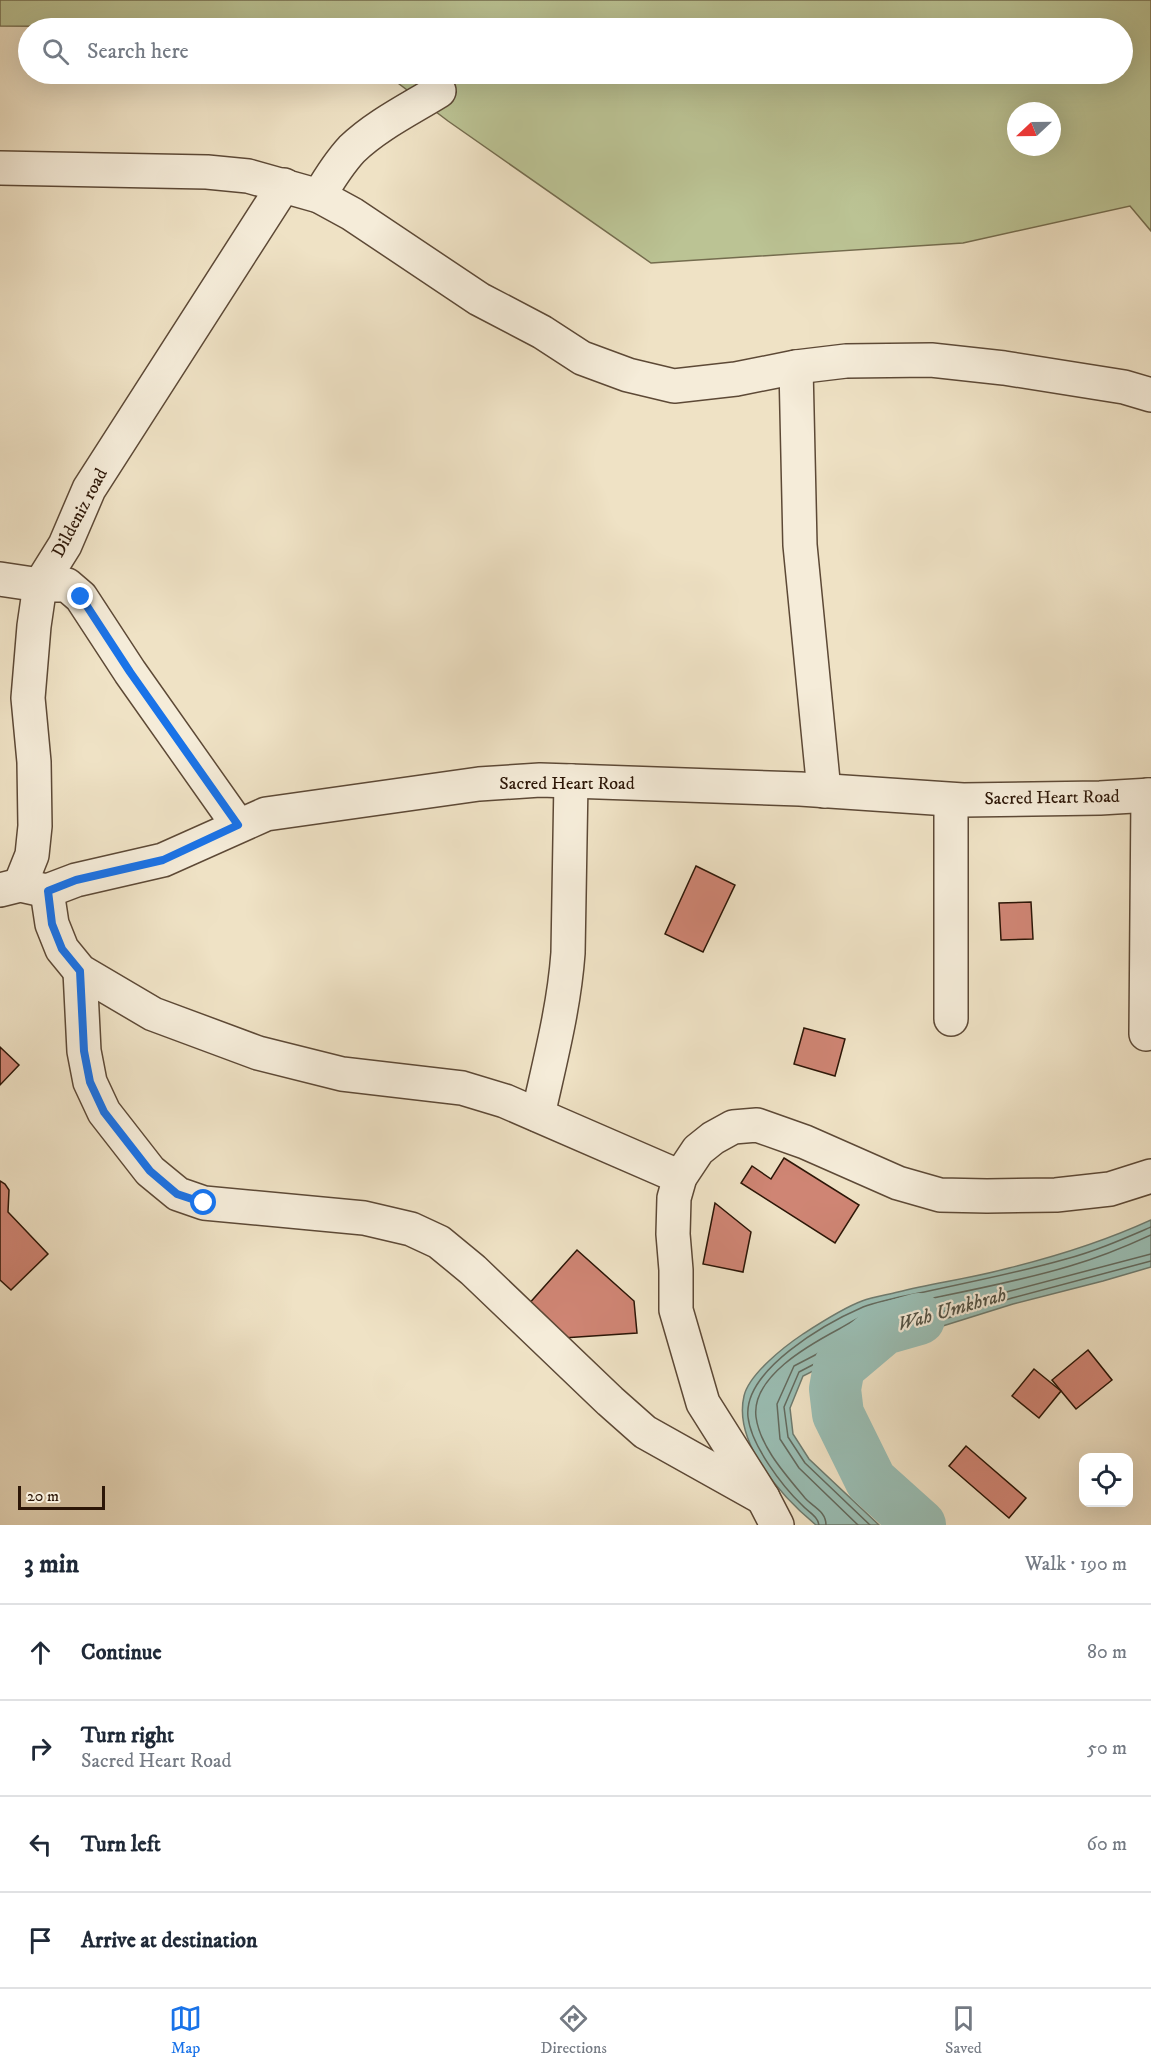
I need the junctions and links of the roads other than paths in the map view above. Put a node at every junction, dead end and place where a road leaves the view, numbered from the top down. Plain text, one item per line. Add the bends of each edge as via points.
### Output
1 (439, 91) dead end
2 (0, 168) edge
3 (284, 185) junction
4 (319, 196) junction
5 (796, 367) junction
6 (1151, 396) edge
7 (0, 579) edge
8 (40, 585) junction
9 (14, 702) edge
10 (571, 781) junction
11 (824, 791) junction
12 (1149, 795) edge
13 (951, 800) junction
14 (238, 825) junction
15 (22, 889) edge
16 (80, 971) junction
17 (951, 1019) dead end
18 (1146, 1034) dead end
19 (538, 1115) junction
20 (1151, 1176) edge
21 (680, 1177) junction
22 (770, 1511) edge

1 - 4 street via 380,127 353,149
2 - 3 street via 207,172
3 - 4 street
3 - 8 street, Dildeniz road via 89,489 65,545
4 - 5 street via 479,299 582,358 628,375 674,386
5 - 6 street via 846,361 931,360 1124,387
5 - 11 street via 800,545
7 - 8 street
8 - 9 street, Dildeniz road via 34,626
8 - 14 street via 67,585 81,597
9 - 15 street, Dildeniz road via 34,762 35,826
10 - 11 street, Sacred Heart Road
10 - 14 street, Sacred Heart Road via 479,784 266,814
10 - 19 street via 566,979
11 - 13 street, Sacred Heart Road
12 - 13 street, Sacred Heart Road
12 - 18 street
13 - 17 street
14 - 15 street, Sacred Heart Road via 163,860
15 - 16 street via 52,924 62,949
16 - 19 street via 153,1014 258,1053 342,1074 462,1088
16 - 22 street via 84,1051 90,1082 104,1112 143,1163 177,1194 204,1203 364,1218 411,1229 439,1242 645,1432
19 - 21 street
20 - 21 street via 1110,1189 1056,1195 940,1195 898,1183 757,1125 733,1127 713,1138 698,1150
21 - 22 street via 674,1198 673,1234 676,1310 685,1344 703,1403

